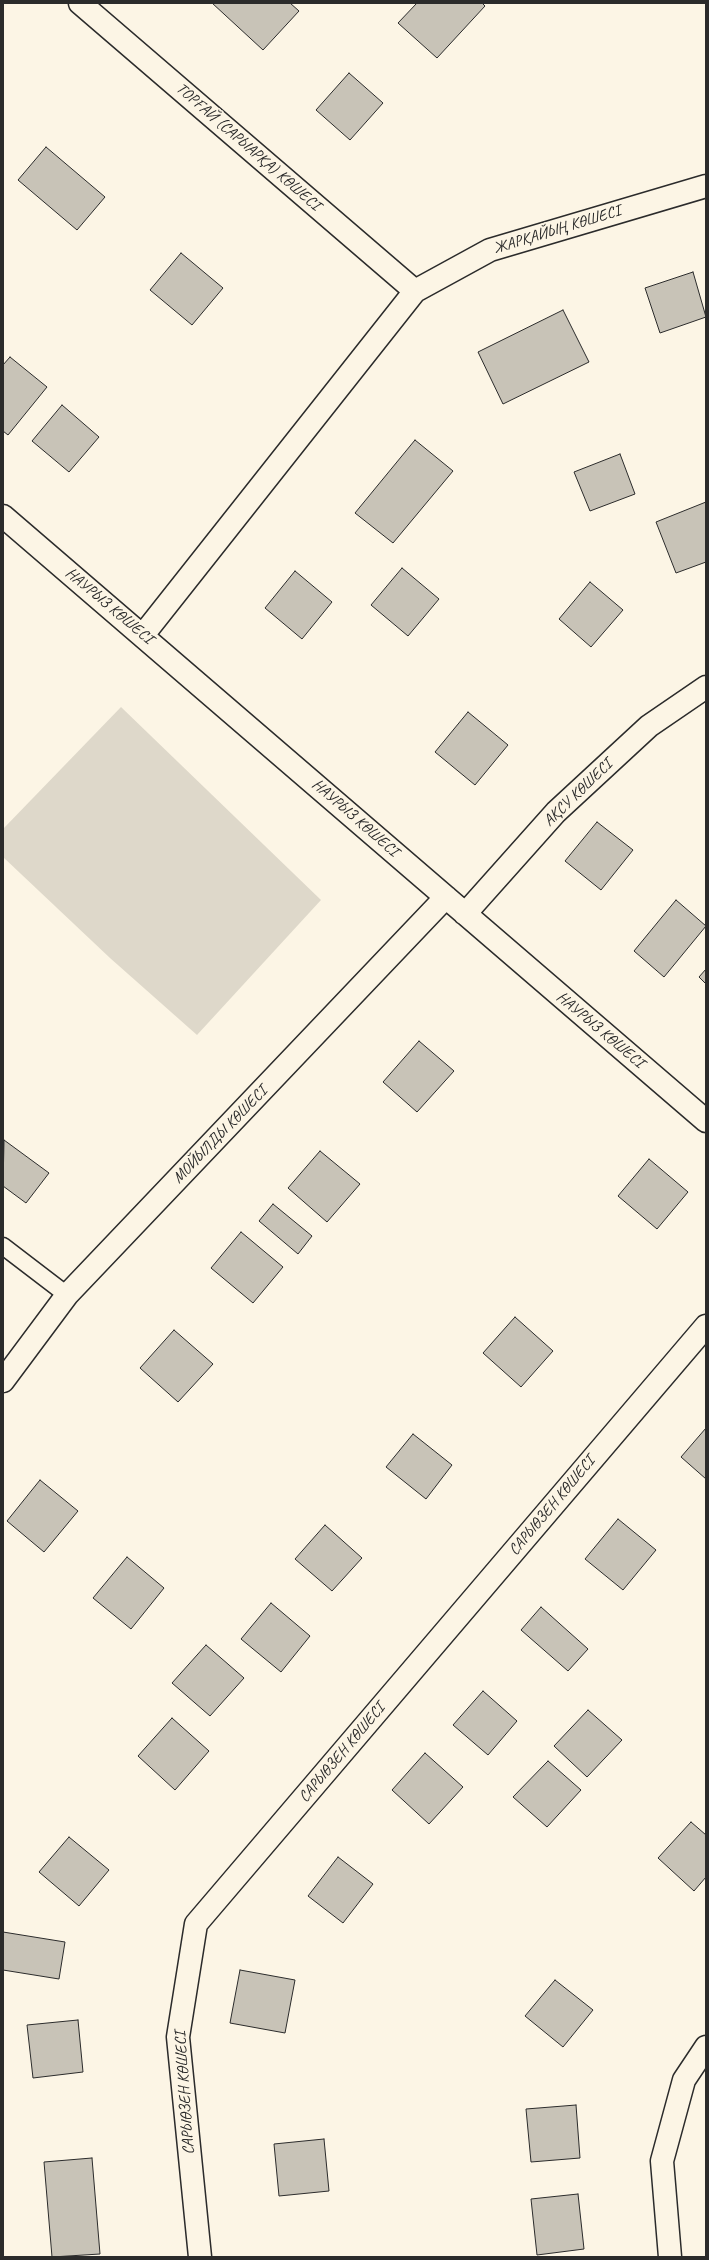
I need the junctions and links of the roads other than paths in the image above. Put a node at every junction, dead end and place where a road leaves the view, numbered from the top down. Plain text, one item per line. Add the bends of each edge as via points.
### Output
1 (80, 3) edge
2 (706, 186) edge
3 (415, 291) junction
4 (3, 516) edge
5 (143, 635) junction
6 (706, 687) edge
7 (446, 897) junction
8 (464, 914) junction
9 (706, 1121) edge
10 (3, 1246) edge
11 (67, 1295) junction
12 (706, 1326) edge
13 (3, 1381) edge
14 (706, 2047) edge
15 (200, 2257) edge
16 (670, 2257) edge

1 - 3 street, ТОРҒАЙ (САРЫАРҚА) КӨШЕСІ
2 - 3 street, ЖАРҚАЙЫҢ КӨШЕСІ via 490,250
3 - 5 street
4 - 5 street, НАУРЫЗ КӨШЕСІ
5 - 7 street, НАУРЫЗ КӨШЕСІ
6 - 8 street, АҚСУ КӨШЕСІ via 649,726 556,812
7 - 8 street, НАУРЫЗ КӨШЕСІ
7 - 11 street, МОЙЫЛДЫ КӨШЕСІ
8 - 9 street, НАУРЫЗ КӨШЕСІ
10 - 11 lane
11 - 13 street, МОЙЫЛДЫ КӨШЕСІ
12 - 15 street, САРЫӨЗЕН КӨШЕСІ via 196,1924 178,2037
14 - 16 street via 684,2080 662,2161

